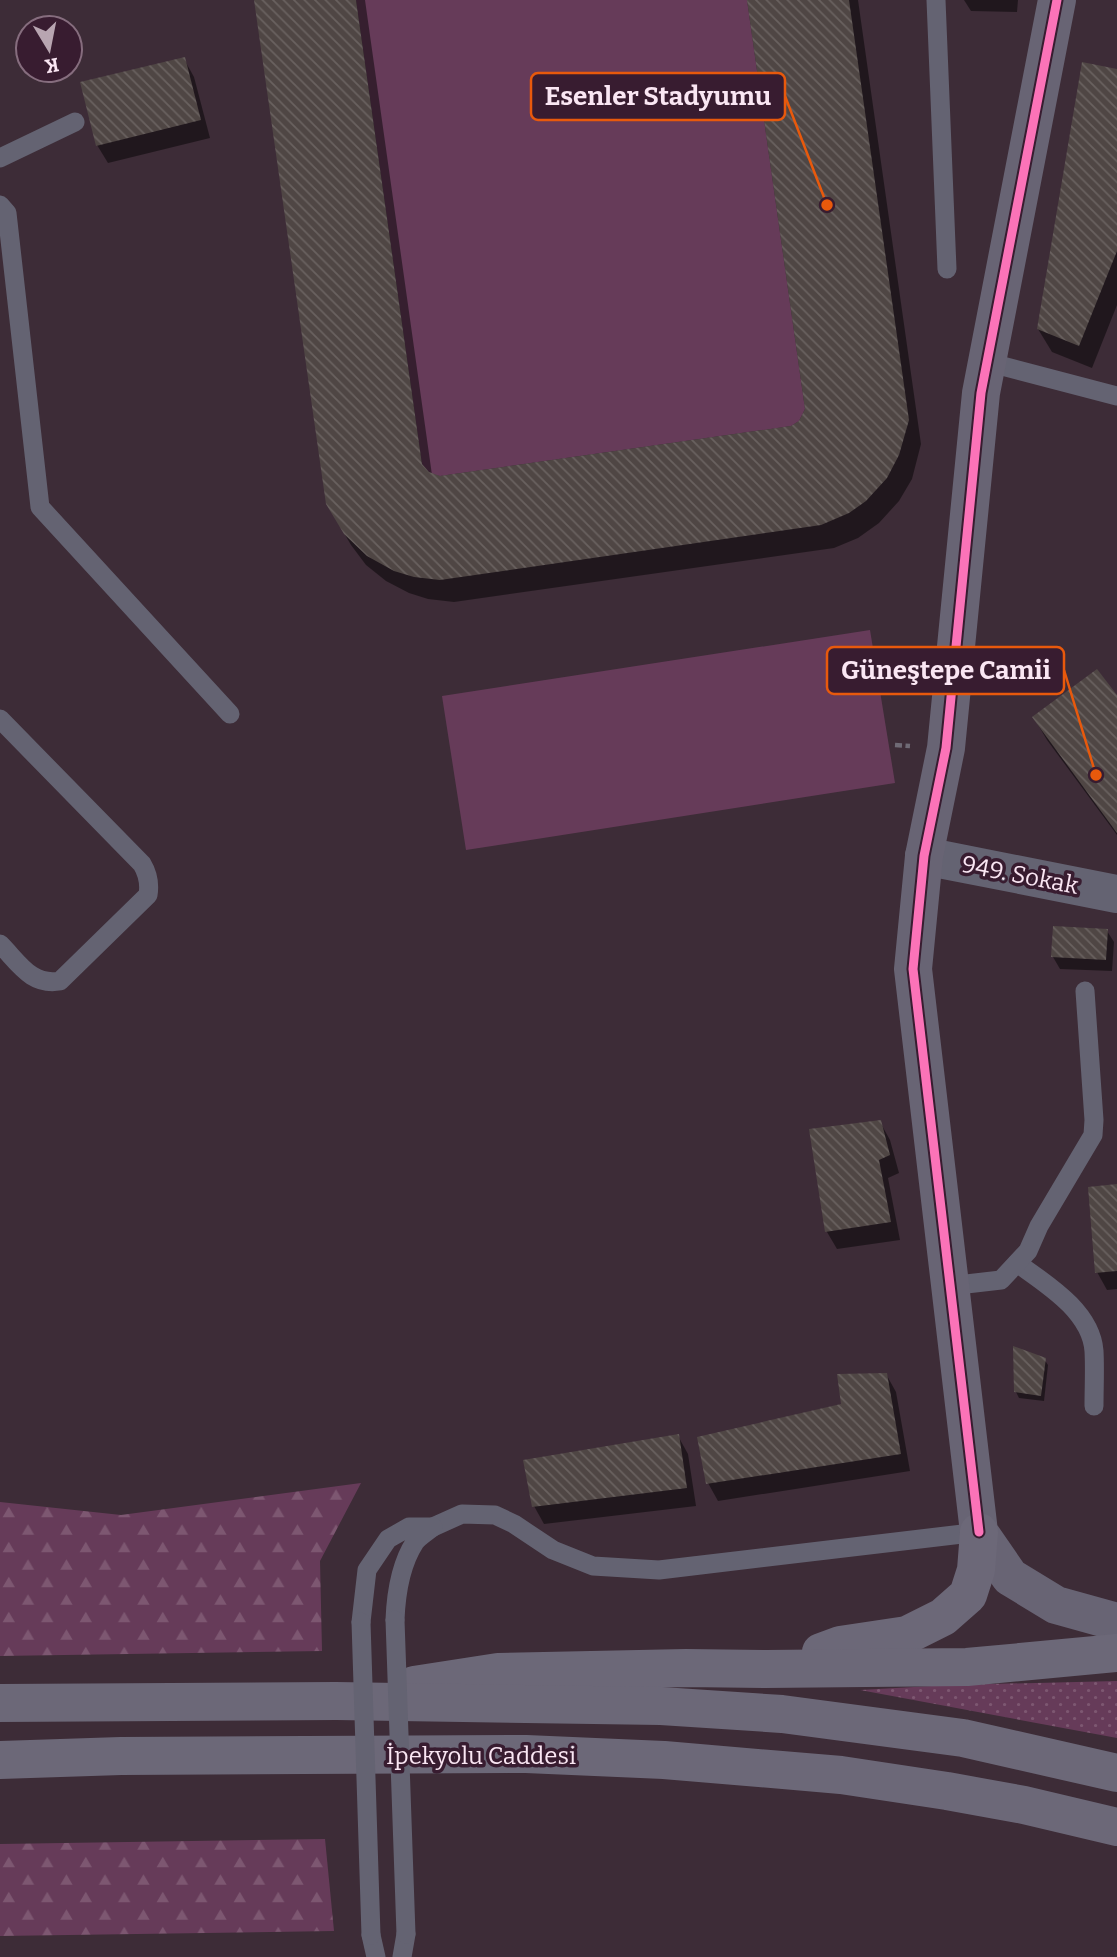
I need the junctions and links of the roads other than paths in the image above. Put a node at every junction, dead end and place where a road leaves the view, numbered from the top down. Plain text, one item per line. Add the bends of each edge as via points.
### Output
1 (936, 0) edge
2 (1057, 0) edge
3 (75, 122) dead end
4 (0, 159) edge
5 (0, 205) edge
6 (947, 269) dead end
7 (987, 362) junction
8 (1117, 396) edge
9 (230, 714) dead end
10 (0, 719) edge
11 (924, 856) junction
12 (1117, 894) edge
13 (0, 944) edge
14 (1085, 991) dead end
15 (1017, 1263) junction
16 (949, 1286) junction
17 (1094, 1406) dead end
18 (433, 1527) junction
19 (978, 1532) junction
20 (1117, 1622) edge
21 (1117, 1653) edge
22 (766, 1669) junction
23 (336, 1701) junction
24 (0, 1703) edge
25 (121, 1756) junction
26 (0, 1760) edge
27 (1117, 1773) edge
28 (841, 1775) junction
29 (0, 1787) edge
30 (1117, 1827) edge
31 (1117, 1854) edge
32 (376, 1957) edge
33 (402, 1957) edge

1 - 6 lane
2 - 7 street
3 - 4 lane
5 - 9 lane via 7,213 40,507
7 - 8 lane
7 - 11 street via 946,748
10 - 13 lane via 142,863 149,885 148,895 60,981 33,978
11 - 12 street, 949. Sokak
11 - 16 street via 913,969
14 - 15 lane via 1093,1135
15 - 16 lane via 1001,1280
15 - 17 lane via 1058,1294 1083,1322 1094,1349
16 - 19 street
18 - 19 lane via 463,1514 495,1515 553,1550 593,1566 659,1570
18 - 32 lane, bridge via 409,1527 388,1539 367,1570 360,1622 371,1935
18 - 33 lane, bridge via 416,1542 400,1575 396,1596 406,1934
19 - 20 street via 1010,1577 1056,1605
19 - 22 highway via 976,1570 968,1595 943,1617 907,1636 840,1645
21 - 22 highway via 967,1667
22 - 23 highway via 498,1672
23 - 24 highway
23 - 27 highway via 661,1706 782,1714 963,1738
25 - 26 highway, İpekyolu Caddesi
25 - 28 highway, İpekyolu Caddesi via 526,1754
25 - 29 highway via 64,1776
28 - 30 highway via 1024,1805
28 - 31 highway

